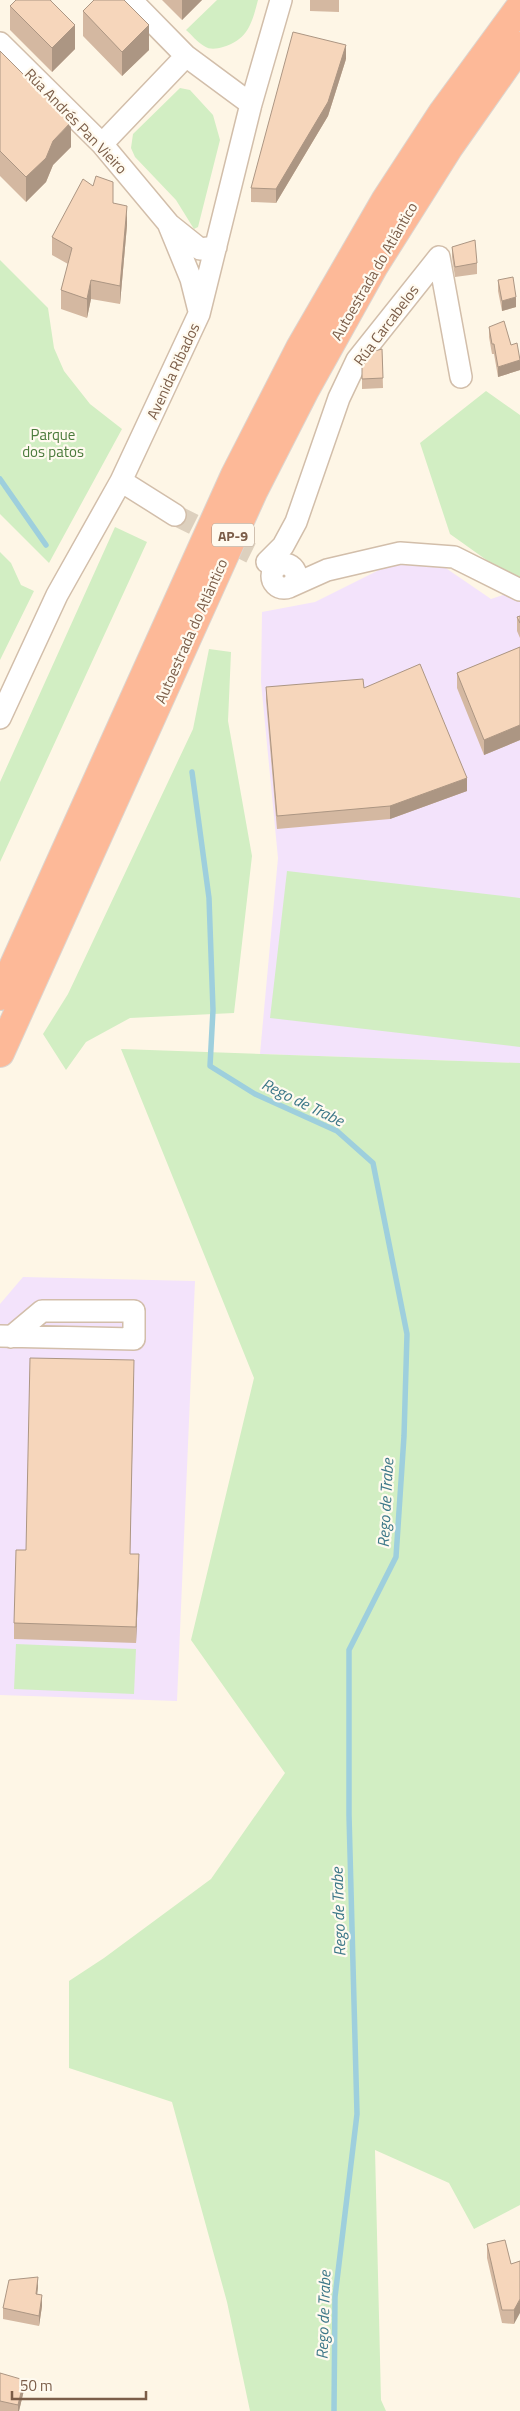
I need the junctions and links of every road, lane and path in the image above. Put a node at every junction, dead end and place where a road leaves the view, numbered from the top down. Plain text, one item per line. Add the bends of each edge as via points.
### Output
1 (131, 0) edge
2 (282, 0) edge
3 (504, 0) edge
4 (520, 7) edge
5 (0, 43) edge
6 (520, 46) edge
7 (186, 56) junction
8 (251, 104) junction
9 (443, 112) junction
10 (102, 144) junction
11 (168, 223) junction
12 (216, 247) junction
13 (199, 314) junction
14 (461, 377) dead end
15 (121, 482) junction
16 (175, 515) tunnel mouth
17 (520, 590) edge
18 (6, 687) edge
19 (0, 718) edge
20 (0, 996) edge
21 (0, 1053) edge
22 (5, 1336) edge

1 - 7 street
2 - 8 street, Avenida Ribados
3 - 9 highway via 478,37
4 - 9 highway, Autoestrada do Atlántico / AP-9
5 - 10 street, Rúa Andrés Pan Vieiro
6 - 21 highway, Autoestrada do Atlántico / AP-9 via 449,147 384,250 305,390 253,492
7 - 8 street
7 - 10 street
8 - 12 street, Avenida Ribados
9 - 20 highway, Autoestrada do Atlántico / AP-9 via 385,201 300,348 240,467
10 - 11 street, Rúa Andrés Pan Vieiro
11 - 12 street, Rúa Andrés Pan Vieiro via 200,249
11 - 13 street, Rúa Andrés Pan Vieiro via 191,279
12 - 13 street, Avenida Ribados
13 - 15 street, Avenida Ribados
14 - 17 street, Rúa Carcabelos via 439,257 357,360 339,398 296,522 276,568 327,570 400,553 446,556
15 - 16 street
15 - 18 street, Avenida Ribados
18 - 19 street, Avenida Ribados
22 - 22 street via 134,1339 134,1311 42,1311

